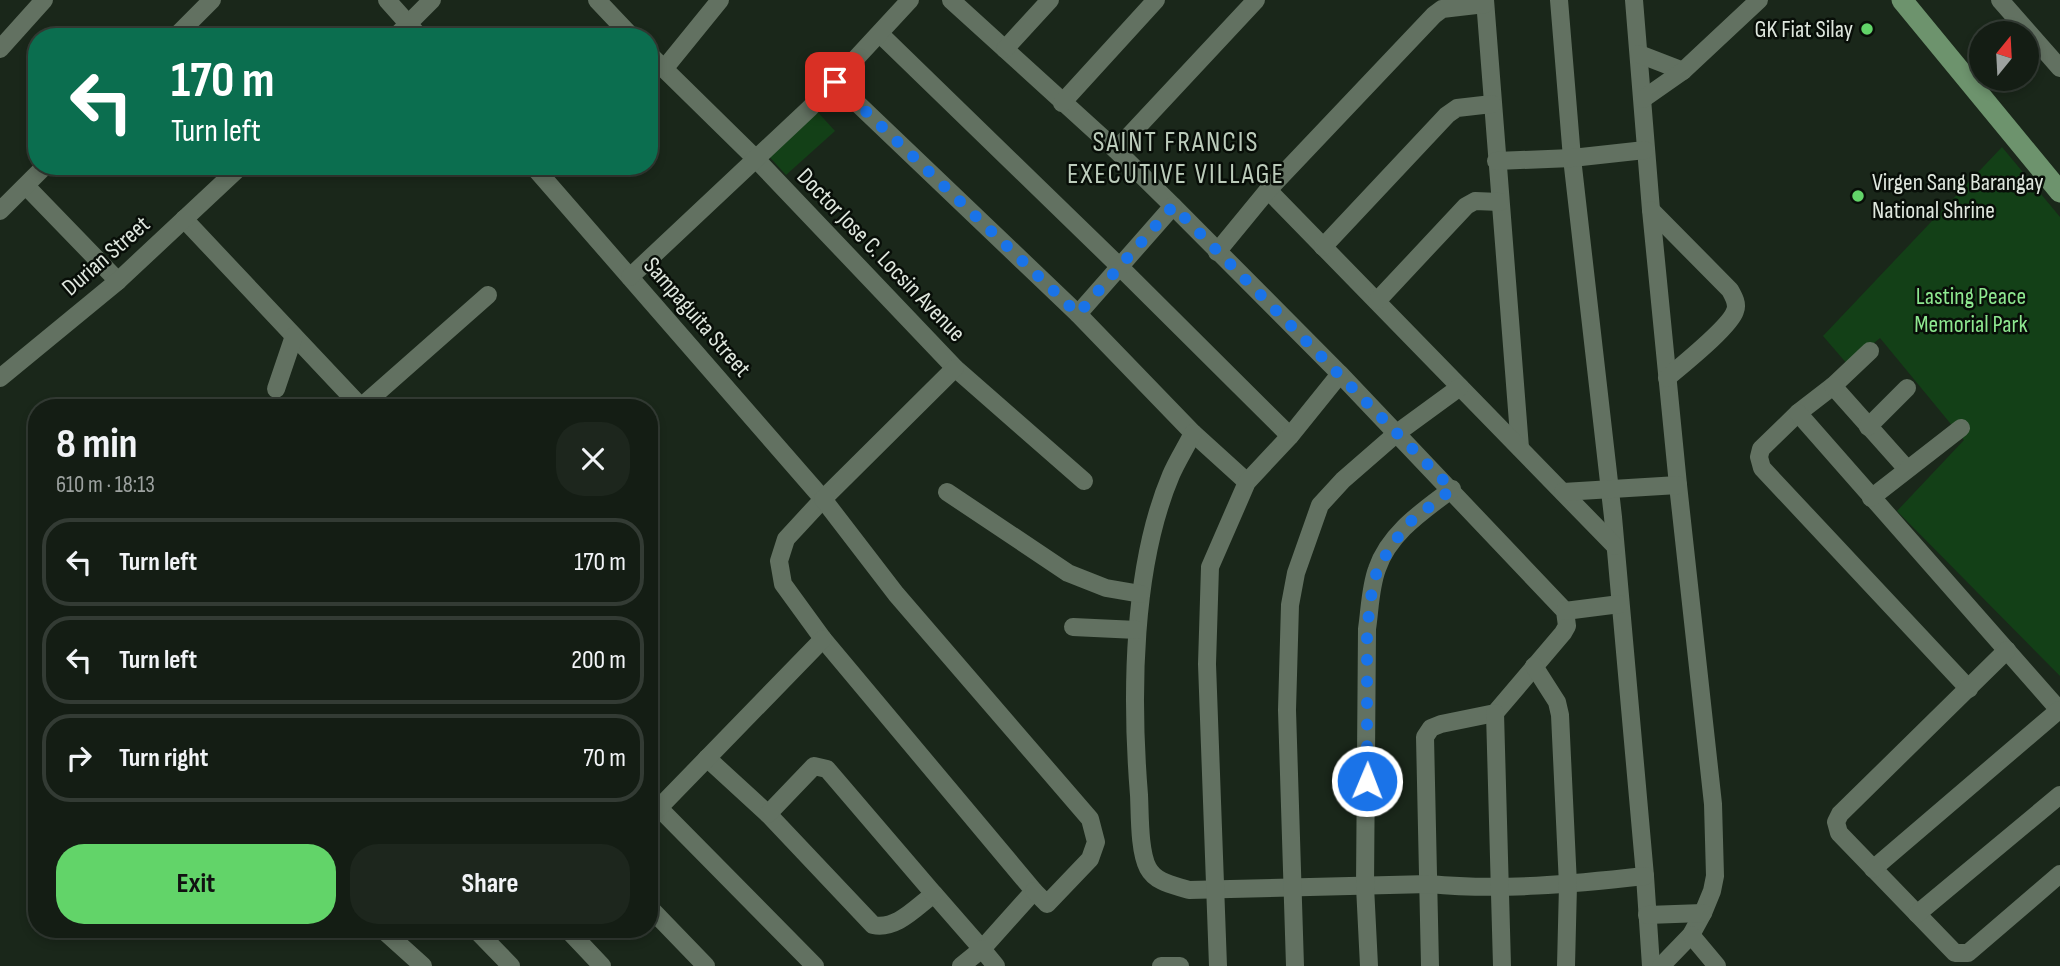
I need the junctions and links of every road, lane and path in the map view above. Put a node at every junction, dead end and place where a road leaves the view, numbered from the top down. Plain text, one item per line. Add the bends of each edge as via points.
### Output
1 (44, 0) edge
2 (212, 0) edge
3 (387, 0) edge
4 (432, 0) edge
5 (597, 0) edge
6 (720, 0) edge
7 (910, 0) edge
8 (951, 0) edge
9 (1051, 0) edge
10 (1156, 0) edge
11 (1256, 0) edge
12 (1559, 0) edge
13 (1634, 0) edge
14 (1759, 0) edge
15 (1902, 0) edge
16 (2000, 0) edge
17 (1485, 2) edge
18 (184, 28) edge
19 (412, 28) edge
20 (417, 28) edge
21 (623, 28) edge
22 (880, 34) junction
23 (0, 49) edge
24 (1005, 49) junction
25 (1639, 54) junction
26 (658, 63) edge
27 (2060, 68) edge
28 (664, 69) junction
29 (1683, 71) junction
30 (835, 82) junction
31 (1643, 99) junction
32 (1062, 103) junction
33 (1492, 104) junction
34 (1116, 150) junction
35 (1645, 150) junction
36 (755, 158) junction
37 (1572, 158) junction
38 (1496, 161) junction
39 (36, 175) edge
40 (231, 175) edge
41 (541, 175) edge
42 (26, 186) junction
43 (1268, 190) junction
44 (2060, 192) edge
45 (1500, 202) junction
46 (1173, 206) junction
47 (1651, 210) junction
48 (0, 211) edge
49 (184, 219) junction
50 (1323, 247) junction
51 (1217, 252) junction
52 (1119, 266) junction
53 (630, 277) junction
54 (118, 281) junction
55 (488, 295) dead end
56 (1377, 301) junction
57 (1078, 314) junction
58 (294, 336) junction
59 (1870, 351) dead end
60 (955, 368) junction
61 (1340, 374) junction
62 (0, 378) edge
63 (1667, 378) junction
64 (1833, 386) junction
65 (1460, 387) junction
66 (1907, 388) dead end
67 (276, 389) dead end
68 (353, 399) edge
69 (371, 399) edge
70 (1516, 399) junction
71 (1481, 408) junction
72 (1798, 413) junction
73 (1868, 427) junction
74 (1961, 428) dead end
75 (1194, 433) junction
76 (1397, 433) junction
77 (1290, 436) junction
78 (1520, 448) junction
79 (1906, 468) junction
80 (1084, 481) dead end
81 (1247, 482) junction
82 (1678, 485) junction
83 (1452, 489) junction
84 (1610, 489) junction
85 (947, 492) dead end
86 (1563, 492) junction
87 (1871, 498) junction
88 (823, 499) junction
89 (1615, 546) junction
90 (1141, 594) junction
91 (1620, 604) junction
92 (1565, 611) junction
93 (1073, 627) dead end
94 (1138, 630) junction
95 (822, 639) junction
96 (2007, 649) junction
97 (1534, 666) junction
98 (1969, 689) junction
99 (2059, 711) edge
100 (1495, 713) junction
101 (707, 758) junction
102 (2060, 795) edge
103 (658, 809) edge
104 (768, 814) junction
105 (658, 817) edge
106 (1872, 869) junction
107 (2060, 874) edge
108 (1645, 876) junction
109 (1429, 884) junction
110 (1568, 884) junction
111 (1365, 886) junction
112 (1292, 887) junction
113 (1500, 887) junction
114 (1216, 889) junction
115 (1034, 891) junction
116 (934, 894) junction
117 (1703, 913) junction
118 (1917, 914) junction
119 (1647, 915) junction
120 (658, 916) edge
121 (1690, 936) junction
122 (392, 938) edge
123 (484, 938) edge
124 (576, 938) edge
125 (982, 949) junction
126 (422, 966) edge
127 (511, 966) edge
128 (602, 966) edge
129 (706, 966) edge
130 (815, 966) edge
131 (961, 966) edge
132 (996, 966) edge
133 (1161, 966) edge
134 (1180, 966) edge
135 (1218, 966) edge
136 (1295, 966) edge
137 (1369, 966) edge
138 (1430, 966) edge
139 (1502, 966) edge
140 (1566, 966) edge
141 (1650, 966) edge
142 (1661, 966) edge
143 (1717, 966) edge

1 - 23 street
2 - 18 street
3 - 19 street
4 - 20 street
5 - 21 street
6 - 28 street
7 - 22 street
8 - 24 street
9 - 24 street
10 - 32 street
11 - 34 street
12 - 37 street
13 - 25 street
14 - 29 street
15 - 44 main road
16 - 27 street
17 - 33 street
17 - 43 street via 1442,9 1434,15
22 - 30 street
22 - 52 street
24 - 32 street
25 - 29 street
25 - 31 street
26 - 28 street, Doctor Jose C. Locsin Avenue
28 - 36 street, Doctor Jose C. Locsin Avenue
29 - 31 street
30 - 36 street
30 - 57 street
31 - 35 street
32 - 34 street
33 - 38 street
33 - 50 street via 1457,108 1447,115
34 - 46 street
35 - 37 street
35 - 47 street
36 - 53 street
36 - 60 street, Doctor Jose C. Locsin Avenue
37 - 38 street
37 - 84 street
38 - 45 street
39 - 42 street
40 - 49 street, Durian Street
41 - 53 street, Sampaguita Street
42 - 48 street
42 - 54 street
43 - 50 street
43 - 51 street
45 - 56 street via 1475,201 1466,206
45 - 70 street
46 - 51 street
46 - 52 street
47 - 63 street
47 - 63 street via 1735,300 1736,311 1727,323
49 - 54 street, Durian Street
49 - 58 street
50 - 56 street
51 - 61 street
52 - 57 street
52 - 77 street
53 - 88 street, Sampaguita Street
54 - 62 street, Durian Street
55 - 69 street
56 - 65 street
57 - 75 street
58 - 67 street
58 - 68 street
59 - 64 street
60 - 80 street, Doctor Jose C. Locsin Avenue
60 - 88 street
61 - 76 street
61 - 77 street
63 - 82 street
64 - 72 street
64 - 73 street
65 - 71 street
65 - 76 street
66 - 73 street
70 - 71 street
70 - 78 street
71 - 78 street
72 - 87 street
72 - 98 street via 1761,449 1762,468
73 - 79 street
74 - 79 street
75 - 81 street
75 - 90 street via 1171,474
76 - 83 street
76 - 112 street via 1320,505 1296,573 1290,605 1287,710
77 - 81 street
78 - 86 street
79 - 87 street
81 - 114 street via 1210,567 1208,584
82 - 84 street
82 - 117 street via 1713,804 1715,876
83 - 92 street
83 - 111 street via 1406,525 1378,567 1372,590 1367,629
84 - 86 street
84 - 89 street
85 - 90 street via 1068,573 1106,588
86 - 89 street
87 - 96 street
88 - 95 street via 786,539 779,561 783,584
88 - 115 street, Sampaguita Street via 896,594 1090,820 1096,842 1090,859 1047,904
89 - 91 street
90 - 94 street
91 - 92 street
91 - 108 street
92 - 97 street via 1567,626
93 - 94 street
94 - 114 street via 1136,764 1144,858 1159,880 1189,890
95 - 101 street
95 - 115 street
96 - 98 street
96 - 99 street
97 - 100 street
97 - 110 street via 1560,715
98 - 106 street via 1840,814 1836,822 1839,833
99 - 106 street
100 - 109 street via 1441,723 1425,737
100 - 113 street
101 - 103 street
101 - 104 street
102 - 118 street
104 - 116 street via 873,925 893,924
104 - 116 street via 814,766 821,766
105 - 130 street
106 - 118 street
107 - 118 street via 1968,953 1955,953
108 - 110 street
108 - 119 street
109 - 111 street
109 - 113 street
109 - 138 street
110 - 113 street
110 - 140 street
111 - 112 street
111 - 137 street
112 - 114 street
112 - 136 street
113 - 139 street
114 - 135 street
115 - 125 street
116 - 125 street
117 - 119 street
117 - 121 street
119 - 141 street
120 - 129 street
121 - 142 street
121 - 143 street
122 - 126 street
123 - 127 street
124 - 128 street
125 - 131 street
125 - 132 street
133 - 134 street

